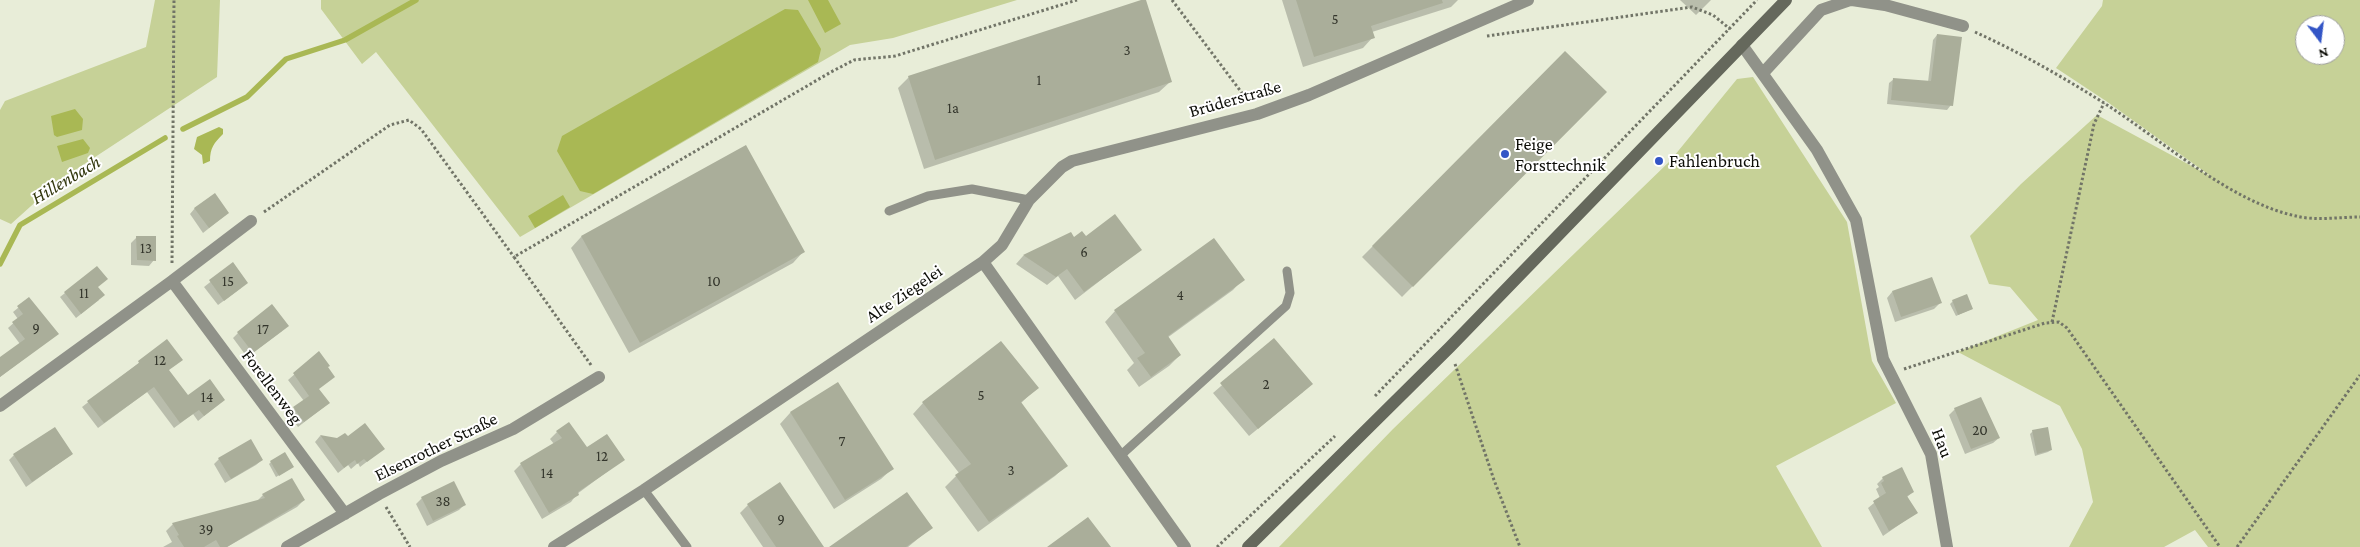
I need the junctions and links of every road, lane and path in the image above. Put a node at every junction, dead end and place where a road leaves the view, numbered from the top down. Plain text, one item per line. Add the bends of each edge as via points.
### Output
1 (174, 0) edge
2 (1077, 0) edge
3 (1172, 0) edge
4 (1528, 0) edge
5 (1757, 0) edge
6 (1786, 0) edge
7 (1851, 0) edge
8 (1963, 26) joint
9 (1730, 29) junction
10 (1478, 37) dead end
11 (1742, 45) junction
12 (1764, 72) junction
13 (2104, 103) junction
14 (1257, 114) junction
15 (1029, 200) junction
16 (889, 211) dead end
17 (2360, 217) edge
18 (251, 221) joint
19 (514, 257) junction
20 (983, 262) junction
21 (1287, 271) dead end
22 (172, 281) junction
23 (2052, 322) junction
24 (1450, 346) junction
25 (1890, 374) junction
26 (2360, 375) edge
27 (599, 377) joint
28 (1372, 400) dead end
29 (0, 406) edge
30 (1337, 434) dead end
31 (1120, 456) junction
32 (644, 490) junction
33 (379, 494) junction
34 (345, 514) junction
35 (287, 547) edge
36 (410, 547) edge
37 (554, 547) edge
38 (687, 547) edge
39 (1185, 547) edge
40 (1217, 547) edge
41 (1248, 547) edge
42 (1520, 547) edge
43 (1947, 547) edge
44 (2220, 547) edge
45 (2237, 547) edge

1 - 22 path
2 - 19 path via 895,56 854,60
3 - 14 path
4 - 14 street, Brüderstraße via 1310,95
5 - 9 path
6 - 11 main road
7 - 8 street via 1885,5
7 - 12 street via 1821,10
8 - 13 path via 2003,44
9 - 10 path via 1713,15 1692,7
9 - 11 path
9 - 28 path
11 - 12 street
11 - 24 main road
12 - 25 street, Hau via 1818,150 1856,220 1883,359
13 - 17 path via 2256,204 2297,217
13 - 23 path via 2094,124
14 - 15 street, Brüderstraße via 1072,161 1062,166
15 - 16 lane via 972,189 928,196
15 - 20 street, Brüderstraße via 1002,245
18 - 19 path via 390,125 409,120 421,129
18 - 22 street
19 - 27 path
20 - 31 street
20 - 32 street, Alte Ziegelei
21 - 31 lane via 1290,293 1286,306
22 - 29 street
22 - 34 street, Forellenweg
23 - 25 path
23 - 44 path via 2059,322 2067,328
24 - 41 main road
24 - 42 path via 1494,480
25 - 43 street, Hau via 1931,454
26 - 45 path
27 - 33 street, Elsenrother Straße via 512,429
30 - 40 path
31 - 39 street
32 - 37 street, Alte Ziegelei
32 - 38 lane
33 - 34 street, Elsenrother Straße
33 - 36 path
34 - 35 street, Elsenrother Straße

